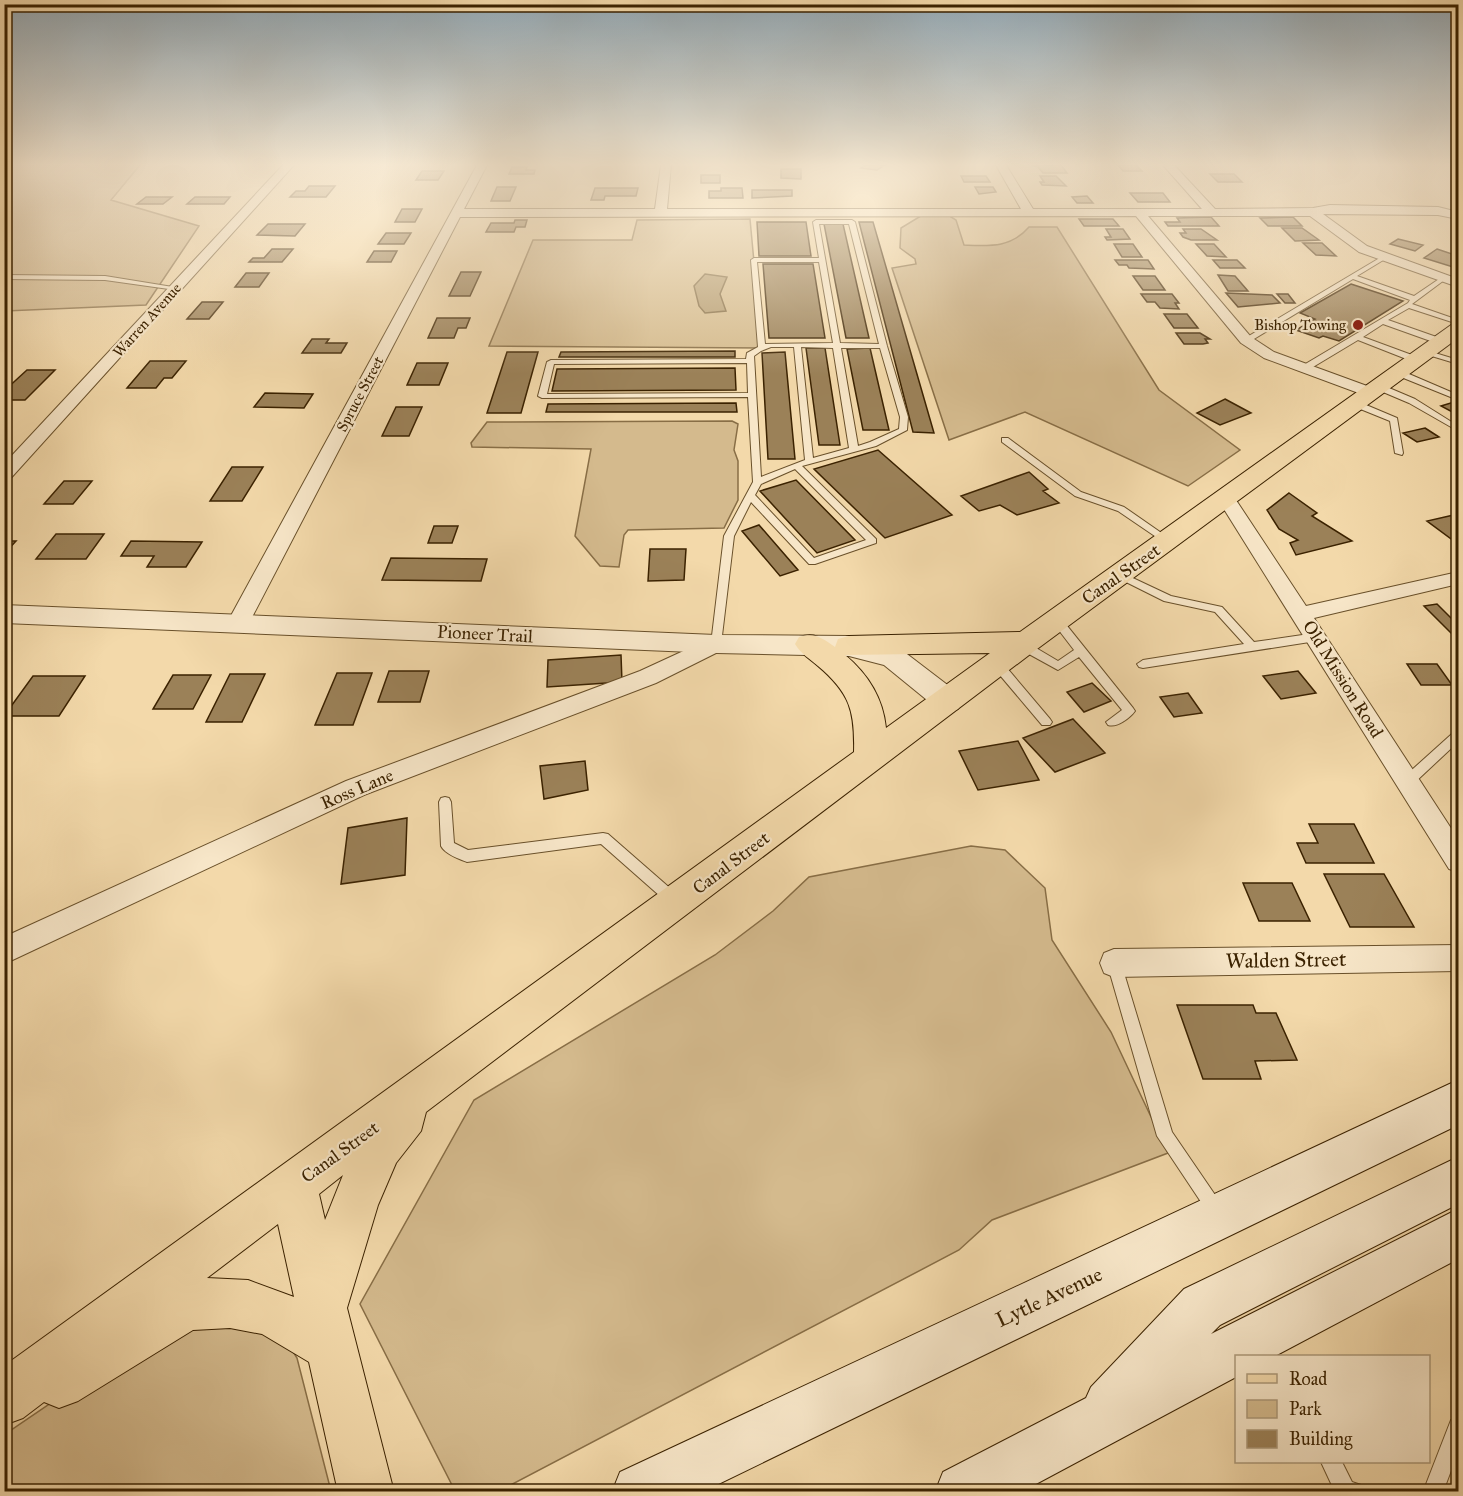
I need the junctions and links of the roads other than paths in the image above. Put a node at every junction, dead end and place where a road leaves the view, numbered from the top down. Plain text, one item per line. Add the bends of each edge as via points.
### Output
1 (225, 235) edge
2 (444, 235) edge
3 (818, 235) edge
4 (855, 235) edge
5 (1158, 235) edge
6 (1344, 235) edge
7 (1383, 258) junction
8 (822, 260) junction
9 (4, 277) edge
10 (1353, 277) junction
11 (1443, 278) junction
12 (1458, 284) edge
13 (176, 288) junction
14 (1415, 299) junction
15 (1408, 305) junction
16 (1383, 321) junction
17 (1458, 322) edge
18 (1357, 337) junction
19 (1246, 340) junction
20 (837, 344) junction
21 (797, 345) junction
22 (883, 346) junction
23 (762, 348) junction
24 (1429, 351) edge
25 (751, 361) junction
26 (1458, 362) edge
27 (1305, 368) junction
28 (753, 395) junction
29 (1369, 395) junction
30 (1458, 398) edge
31 (1458, 429) edge
32 (1005, 440) dead end
33 (854, 449) junction
34 (1399, 453) dead end
35 (809, 461) junction
36 (796, 465) junction
37 (4, 475) edge
38 (757, 482) junction
39 (750, 495) junction
40 (1226, 498) junction
41 (1168, 541) junction
42 (1120, 574) junction
43 (1458, 578) edge
44 (4, 614) edge
45 (1302, 614) junction
46 (1056, 621) junction
47 (238, 623) junction
48 (1316, 637) junction
49 (1024, 643) junction
50 (716, 644) junction
51 (810, 644) junction
52 (849, 646) junction
53 (1252, 646) junction
54 (1080, 651) junction
55 (997, 664) junction
56 (1143, 664) dead end
57 (948, 701) junction
58 (1046, 722) dead end
59 (1112, 722) dead end
60 (1458, 735) edge
61 (870, 760) junction
62 (1407, 781) junction
63 (445, 802) dead end
64 (1458, 861) edge
65 (677, 903) junction
66 (4, 951) edge
67 (1458, 958) edge
68 (1114, 963) joint
69 (424, 1090) junction
70 (1458, 1102) edge
71 (1458, 1180) edge
72 (293, 1185) junction
73 (1220, 1215) junction
74 (1458, 1233) edge
75 (327, 1328) junction
76 (1268, 1346) edge
77 (1248, 1355) edge
78 (1235, 1361) edge
79 (4, 1400) edge
80 (4, 1410) edge
81 (1095, 1423) junction
82 (1458, 1427) edge
83 (1332, 1463) edge
84 (366, 1491) edge
85 (640, 1491) edge
86 (963, 1491) edge
87 (1354, 1491) edge
88 (1433, 1491) edge

1 - 13 street, Warren Avenue
2 - 47 street, Spruce Street
3 - 8 lane
4 - 22 lane
5 - 19 street
6 - 7 street
7 - 10 lane
7 - 11 street
8 - 20 lane
8 - 23 lane via 754,260
9 - 13 lane via 105,278
10 - 14 lane
10 - 19 lane
11 - 12 street
11 - 14 lane
13 - 37 street, Warren Avenue
14 - 15 lane
15 - 16 lane
15 - 17 lane
16 - 18 lane
16 - 24 lane
18 - 24 lane
18 - 27 lane
19 - 27 street via 1269,355
20 - 21 lane
20 - 22 lane
20 - 33 lane
21 - 23 lane
21 - 35 lane
22 - 33 lane via 904,417 903,430
23 - 25 lane via 750,355
24 - 26 lane
24 - 29 main road, Canal Street
24 - 30 lane
25 - 28 lane
25 - 28 lane via 550,362 542,396
27 - 29 street
28 - 38 lane
29 - 31 lane via 1412,401
29 - 34 lane via 1394,420
29 - 40 main road, Canal Street
32 - 41 lane via 1078,494 1121,509
33 - 35 lane
35 - 36 lane
36 - 38 lane
36 - 39 lane via 873,541 812,562
38 - 39 lane
39 - 50 lane via 729,536
40 - 41 main road, Canal Street
40 - 45 street, Old Mission Road
41 - 42 main road, Canal Street
42 - 46 main road, Canal Street
42 - 53 lane via 1168,599 1218,609
43 - 45 street
44 - 47 street, Pioneer Trail
45 - 48 street, Old Mission Road
46 - 49 main road, Canal Street
46 - 54 lane
47 - 50 street, Pioneer Trail
48 - 53 lane
48 - 62 street, Old Mission Road
49 - 52 main road
49 - 54 lane via 1058,666
49 - 55 main road, Canal Street
50 - 51 street, Pioneer Trail
50 - 66 street, Ross Lane via 648,677 355,788
51 - 52 street, Pioneer Trail
51 - 61 main road via 846,671 864,695 872,727
52 - 57 street, Pioneer Trail via 893,658
53 - 56 lane
54 - 59 lane via 1129,711
55 - 57 main road, Canal Street
55 - 58 lane
57 - 61 main road, Canal Street
60 - 62 lane
61 - 65 main road, Canal Street
62 - 64 street, Old Mission Road
63 - 65 lane via 448,846 467,856 603,838
65 - 69 main road, Canal Street
67 - 68 street, Walden Street
68 - 73 lane via 1165,1136
69 - 72 main road, Canal Street
69 - 75 main road via 380,1147 356,1200
70 - 73 main road, Lytle Avenue
71 - 81 main road via 1202,1307
72 - 75 main road
72 - 79 main road, Canal Street
73 - 85 main road, Lytle Avenue
74 - 76 main road
75 - 80 main road via 239,1302 186,1306 26,1402
75 - 84 main road
76 - 77 main road
78 - 81 main road
81 - 86 main road
82 - 88 lane
83 - 87 lane via 1346,1491

